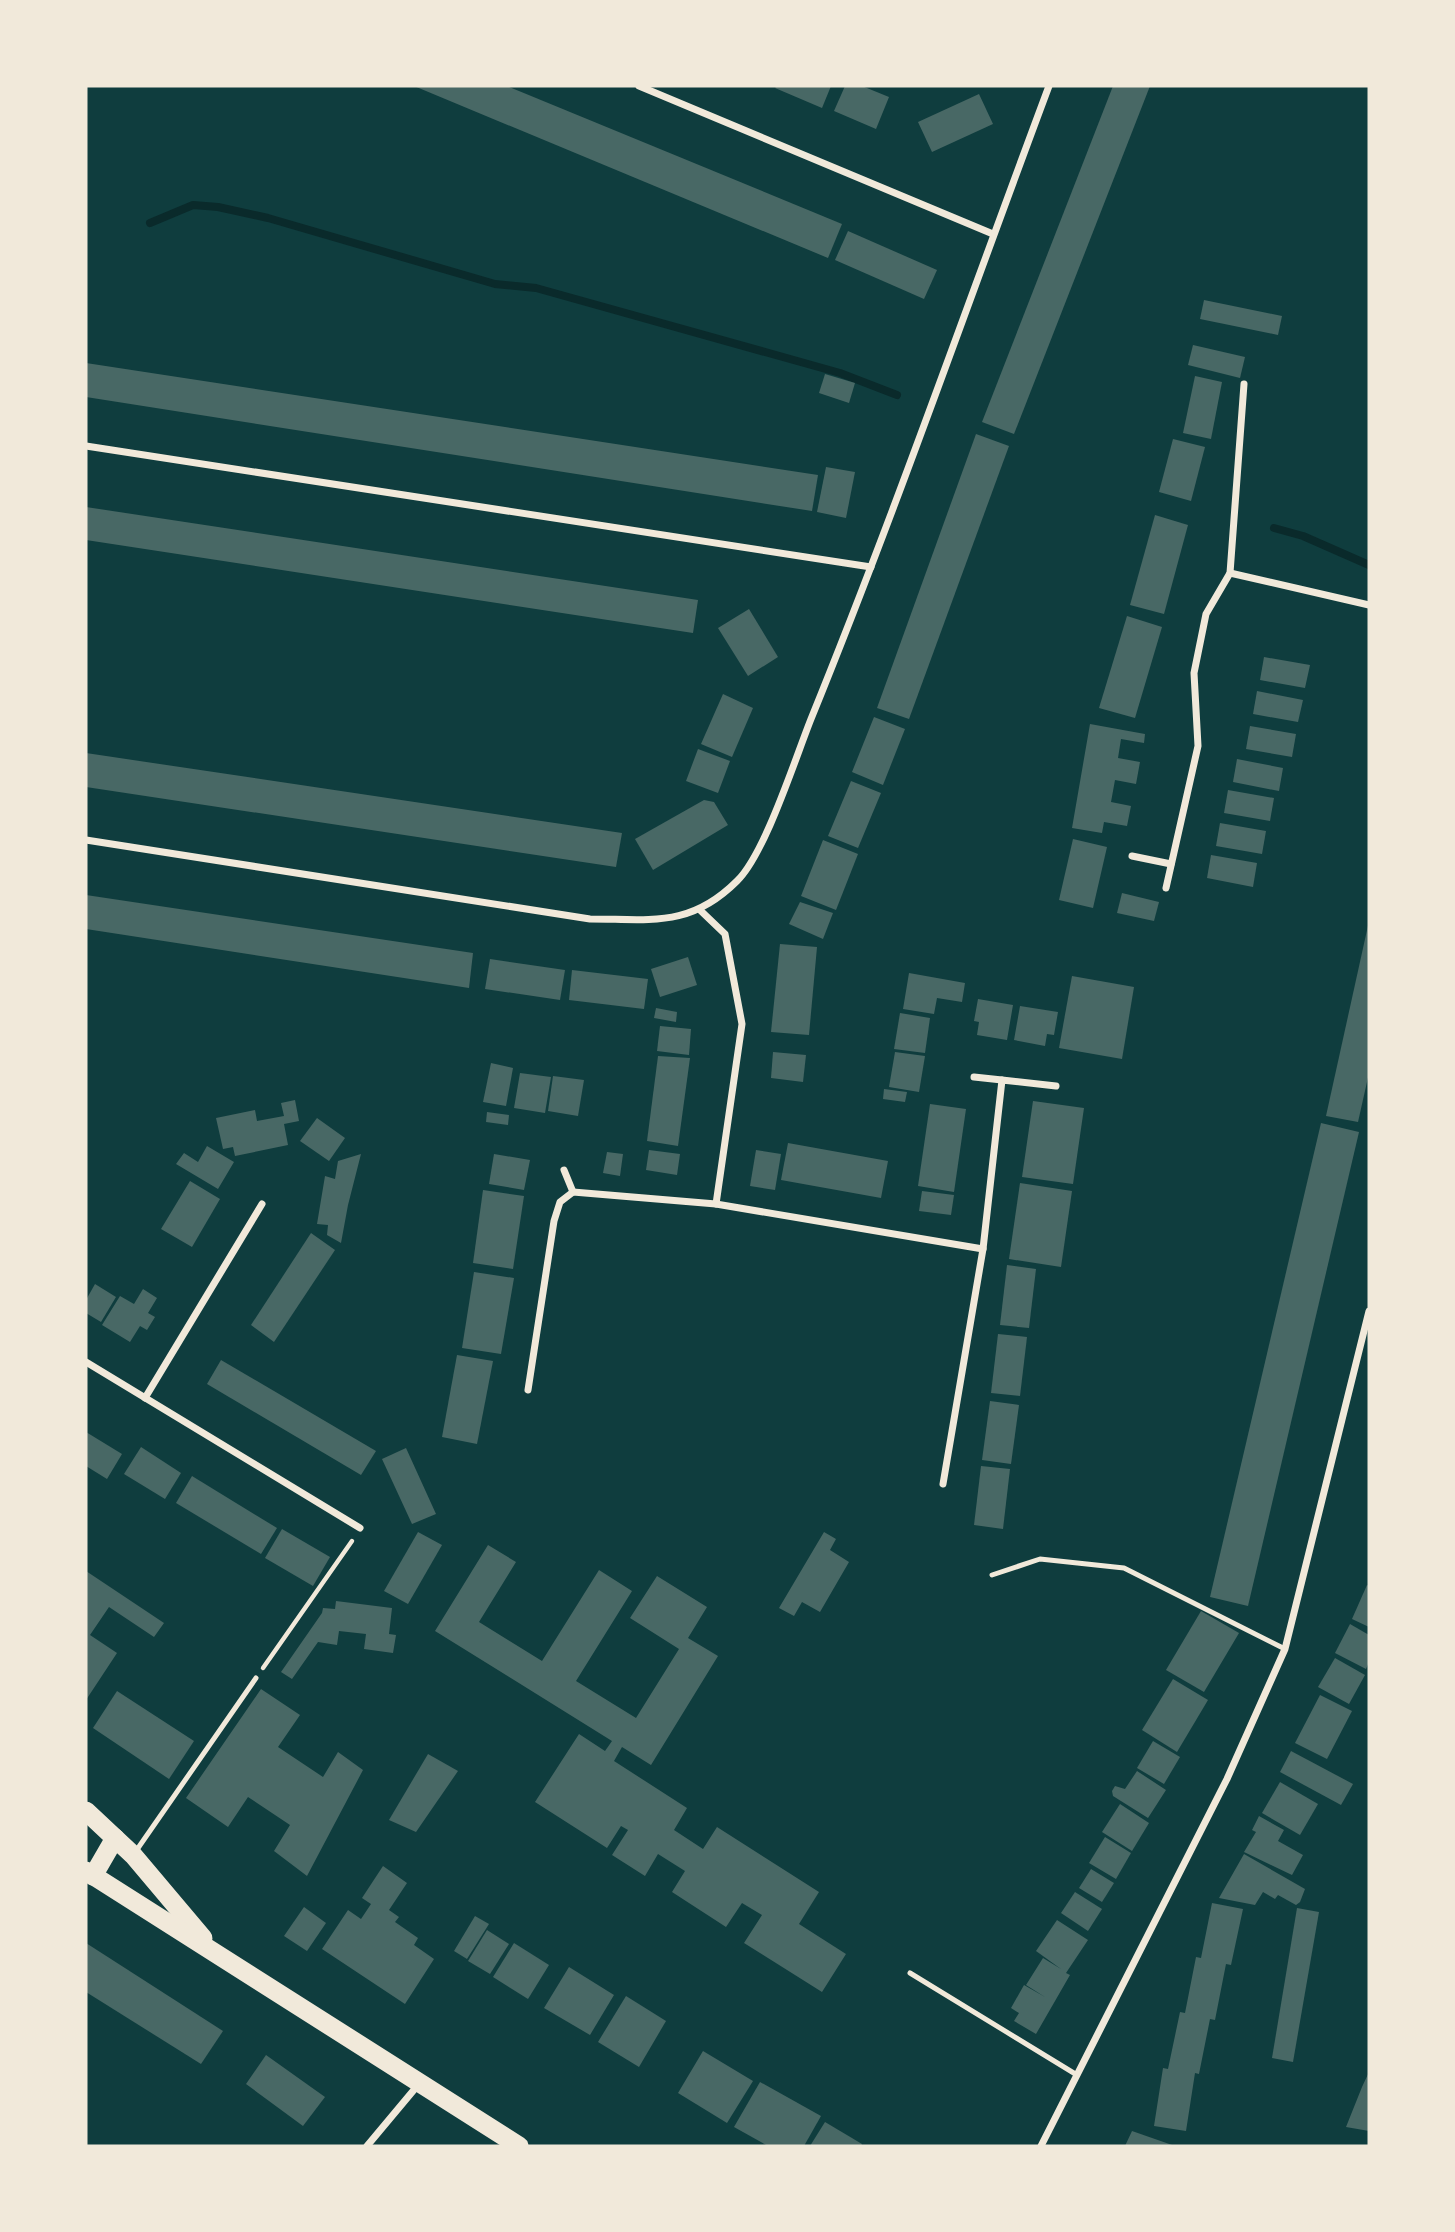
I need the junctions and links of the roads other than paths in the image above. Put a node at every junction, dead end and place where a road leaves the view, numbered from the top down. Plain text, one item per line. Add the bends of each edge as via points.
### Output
1 (639, 86) edge
2 (1049, 86) edge
3 (993, 234) junction
4 (1244, 384) dead end
5 (86, 446) edge
6 (871, 567) junction
7 (1230, 573) junction
8 (1369, 606) edge
9 (86, 840) edge
10 (1132, 856) dead end
11 (1171, 863) junction
12 (1166, 888) dead end
13 (701, 911) junction
14 (974, 1077) dead end
15 (1002, 1080) junction
16 (1056, 1086) dead end
17 (564, 1170) dead end
18 (573, 1192) junction
19 (262, 1204) dead end
20 (716, 1205) junction
21 (983, 1249) junction
22 (1369, 1311) edge
23 (86, 1362) edge
24 (528, 1390) dead end
25 (145, 1398) junction
26 (943, 1484) dead end
27 (360, 1528) road end
28 (992, 1575) dead end
29 (1285, 1649) junction
30 (256, 1678) road end
31 (86, 1811) edge
32 (115, 1838) junction
33 (132, 1855) junction
34 (88, 1878) edge
35 (212, 1949) junction
36 (910, 1973) dead end
37 (1077, 2075) junction
38 (418, 2084) junction
39 (367, 2146) edge
40 (519, 2146) edge
41 (1041, 2146) edge

1 - 3 street
2 - 3 street
3 - 6 street
4 - 7 street
5 - 6 street
6 - 13 street via 751,863 738,881
7 - 8 street
7 - 11 street via 1203,626 1194,673 1198,746
9 - 13 street via 590,919 654,919
10 - 11 street
11 - 12 street
13 - 20 street via 725,934 742,1024
14 - 15 street
15 - 16 street
15 - 21 street
17 - 18 street
18 - 20 street
18 - 24 street via 560,1202 554,1221
19 - 25 street
20 - 21 street
21 - 26 street
22 - 29 street
23 - 25 street
25 - 27 street
28 - 29 lane via 1040,1559 1124,1568
29 - 37 street via 1227,1779
30 - 33 lane
31 - 32 highway
32 - 33 highway
32 - 34 highway
33 - 35 highway
34 - 35 highway
35 - 38 highway
36 - 37 lane
37 - 41 street
38 - 39 street
38 - 40 highway

